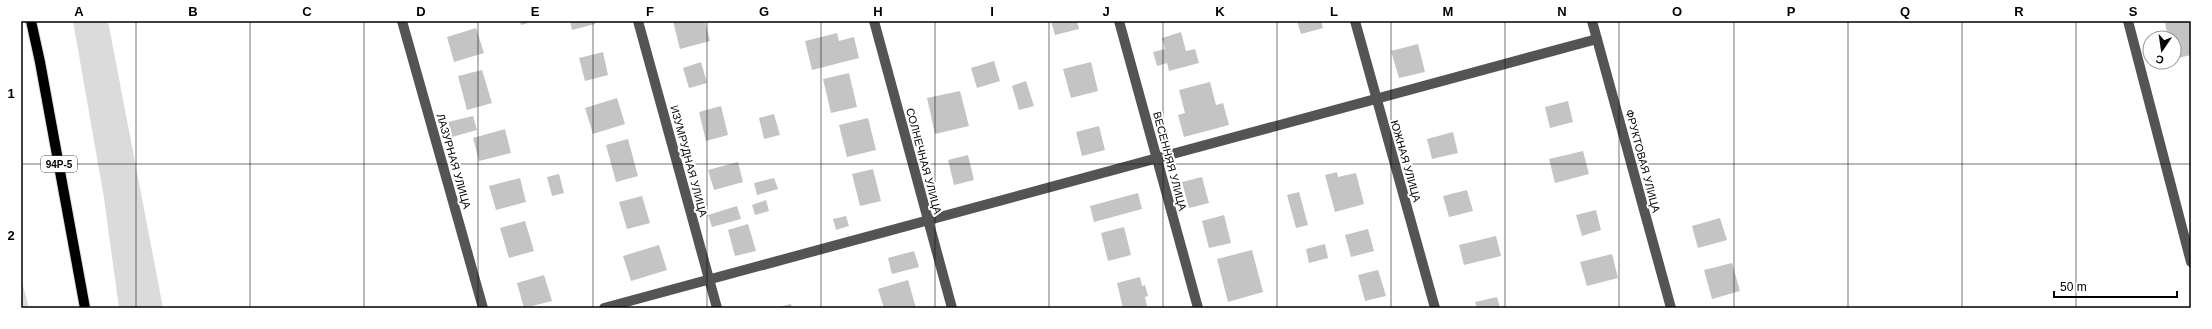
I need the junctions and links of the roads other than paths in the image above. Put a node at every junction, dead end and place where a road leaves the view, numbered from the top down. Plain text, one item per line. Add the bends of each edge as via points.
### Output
1 (31, 21) edge
2 (402, 21) edge
3 (638, 21) edge
4 (874, 21) edge
5 (1119, 21) edge
6 (1355, 21) edge
7 (1592, 21) edge
8 (2128, 21) edge
9 (1597, 40) junction
10 (1376, 98) junction
11 (1156, 157) junction
12 (928, 221) junction
13 (2191, 262) edge
14 (710, 279) junction
15 (85, 308) edge
16 (483, 308) edge
17 (604, 308) edge
18 (717, 308) edge
19 (952, 308) edge
20 (1198, 308) edge
21 (1435, 308) edge
22 (1671, 308) edge

1 - 15 main road, 94Р-5
2 - 16 street, ЛАЗУРНАЯ УЛИЦА
3 - 14 street, ИЗУМРУДНАЯ УЛИЦА
4 - 12 street, СОЛНЕЧНАЯ УЛИЦА
5 - 11 street, ВЕСЕННЯЯ УЛИЦА
6 - 10 street, ЮЖНАЯ УЛИЦА
7 - 9 street, ФРУКТОВАЯ УЛИЦА
8 - 13 street
9 - 10 street
9 - 22 street, ФРУКТОВАЯ УЛИЦА
10 - 11 street
10 - 21 street, ЮЖНАЯ УЛИЦА
11 - 12 street
11 - 20 street, ВЕСЕННЯЯ УЛИЦА
12 - 14 street
12 - 19 street, СОЛНЕЧНАЯ УЛИЦА
14 - 17 street
14 - 18 street, ИЗУМРУДНАЯ УЛИЦА

